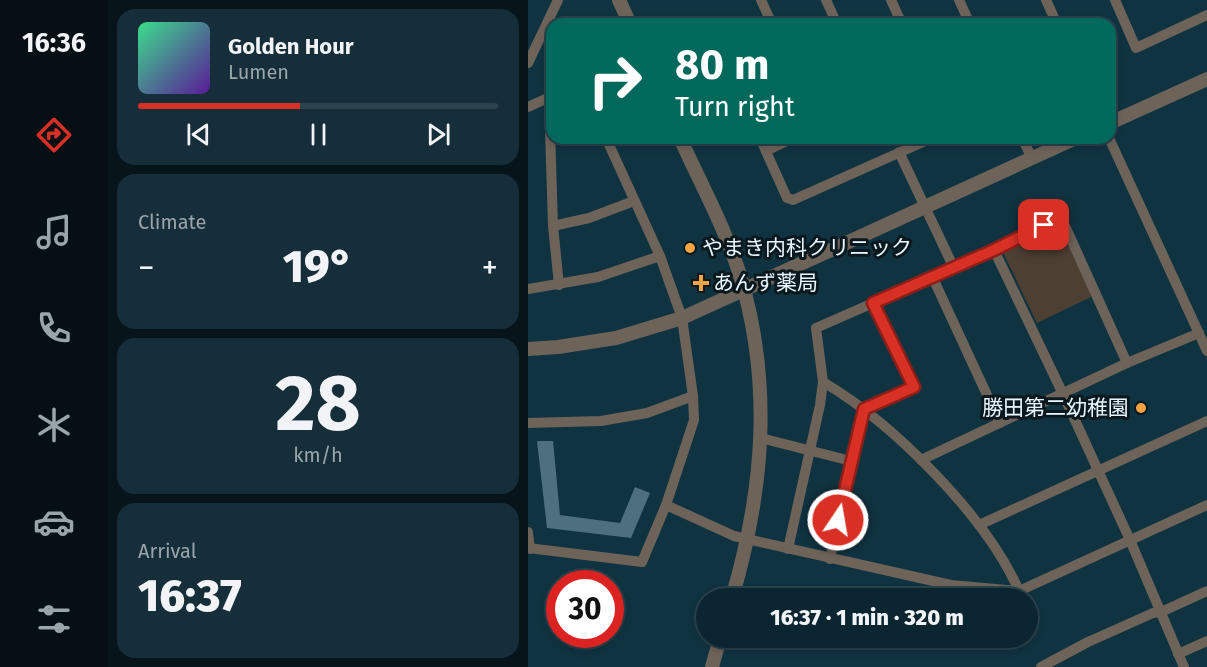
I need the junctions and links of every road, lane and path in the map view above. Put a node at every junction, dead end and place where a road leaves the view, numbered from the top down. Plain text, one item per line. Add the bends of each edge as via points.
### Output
1 (558, 0) edge
2 (619, 0) edge
3 (761, 0) edge
4 (826, 0) edge
5 (891, 0) edge
6 (959, 0) edge
7 (1046, 0) edge
8 (1115, 0) edge
9 (1207, 15) edge
10 (546, 18) edge
11 (627, 18) edge
12 (769, 18) edge
13 (834, 18) edge
14 (899, 18) edge
15 (967, 18) edge
16 (1054, 18) edge
17 (546, 19) edge
18 (533, 39) edge
19 (528, 63) edge
20 (1207, 79) edge
21 (546, 99) edge
22 (528, 107) edge
23 (1116, 120) edge
24 (551, 144) edge
25 (609, 144) edge
26 (683, 144) edge
27 (763, 144) edge
28 (781, 144) edge
29 (918, 144) edge
30 (1025, 144) edge
31 (1063, 144) edge
32 (1112, 144) edge
33 (766, 151) junction
34 (899, 152) junction
35 (1032, 158) junction
36 (634, 201) junction
37 (925, 207) junction
38 (553, 226) junction
39 (994, 250) junction
40 (660, 256) junction
41 (953, 266) junction
42 (932, 276) junction
43 (559, 285) junction
44 (528, 289) edge
45 (744, 291) junction
46 (873, 303) junction
47 (682, 318) junction
48 (1198, 333) junction
49 (528, 349) edge
50 (1207, 351) edge
51 (1127, 363) junction
52 (823, 382) junction
53 (1063, 394) junction
54 (693, 396) junction
55 (864, 409) junction
56 (1207, 421) edge
57 (528, 423) edge
58 (1000, 423) junction
59 (761, 438) junction
60 (810, 450) junction
61 (921, 460) junction
62 (850, 461) junction
63 (1098, 471) junction
64 (666, 505) junction
65 (1207, 505) edge
66 (980, 525) junction
67 (528, 532) edge
68 (746, 539) junction
69 (1130, 540) junction
70 (529, 549) edge
71 (788, 549) junction
72 (830, 559) junction
73 (734, 588) edge
74 (985, 588) edge
75 (1018, 588) edge
76 (1026, 588) edge
77 (1207, 591) edge
78 (1161, 612) junction
79 (1207, 641) edge
80 (717, 648) edge
81 (1178, 654) junction
82 (712, 667) edge
83 (1041, 667) edge
84 (1184, 667) edge

1 - 10 street
2 - 11 street
3 - 12 street
4 - 13 street
5 - 14 street
6 - 15 street
7 - 16 street
8 - 9 street via 1136,48
17 - 18 street
18 - 19 street
20 - 23 street
21 - 22 street
24 - 38 street
25 - 36 street
26 - 45 street via 727,242
27 - 33 street
28 - 33 street
29 - 34 street
30 - 35 street
31 - 35 street
32 - 48 street
33 - 34 street via 787,198 793,200
34 - 37 street
35 - 37 street
36 - 38 street
36 - 40 street
37 - 41 street
37 - 45 street
38 - 43 street
39 - 41 street
39 - 51 street via 1061,217
39 - 53 street
40 - 43 street via 598,278
40 - 47 street
41 - 42 street
42 - 46 street
42 - 58 street
43 - 44 street
45 - 47 street
45 - 59 street via 758,352
46 - 52 street via 816,328
46 - 55 street via 914,387
47 - 49 street via 616,338
47 - 54 street
48 - 50 street
48 - 51 street
51 - 53 street
52 - 55 street
52 - 60 street
53 - 58 street
53 - 63 street
54 - 57 street via 647,412 601,421
54 - 64 street via 694,420
55 - 61 street
55 - 62 street
56 - 63 street
58 - 61 street
59 - 60 street
59 - 68 street
60 - 62 street
60 - 71 street
61 - 66 street
62 - 72 street
63 - 66 street
63 - 69 street
64 - 68 street
64 - 70 street via 642,562
65 - 69 street
66 - 75 street
67 - 70 street
68 - 71 street
68 - 73 street
69 - 76 street
69 - 78 street
71 - 72 street
72 - 74 street via 951,585
77 - 78 street
78 - 81 street
78 - 83 street via 1088,642
79 - 81 street
80 - 82 street
81 - 84 street

